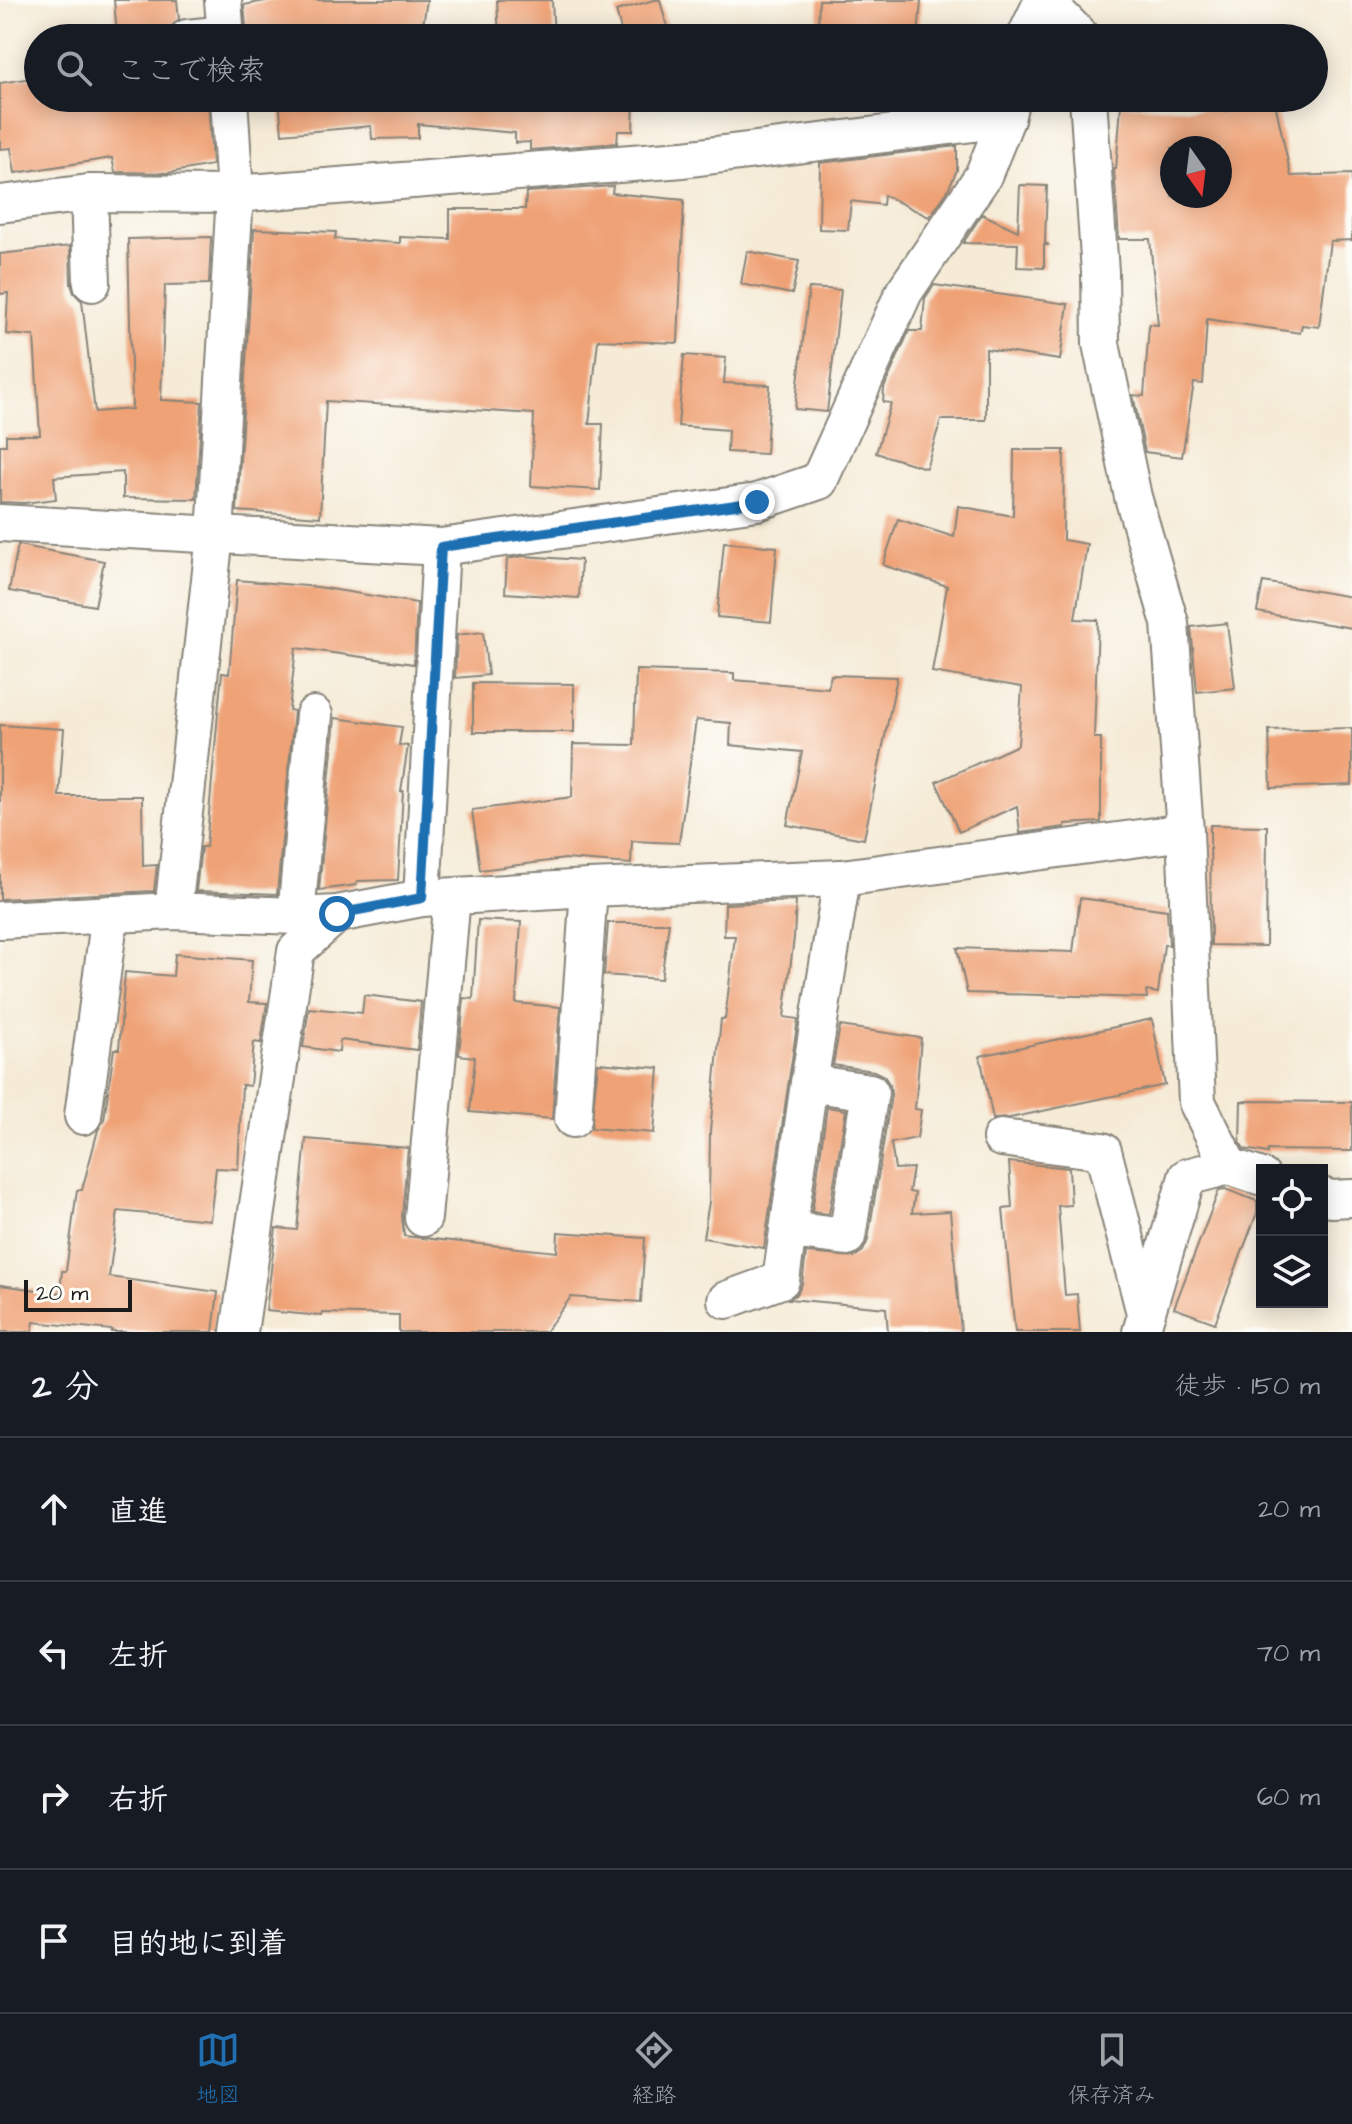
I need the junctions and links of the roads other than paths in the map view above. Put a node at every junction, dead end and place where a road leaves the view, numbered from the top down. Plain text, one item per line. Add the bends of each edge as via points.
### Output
1 (1044, 0) edge
2 (1029, 24) edge
3 (1068, 24) edge
4 (230, 112) edge
5 (983, 112) edge
6 (1007, 112) edge
7 (1089, 112) edge
8 (89, 193) junction
9 (235, 194) junction
10 (0, 204) edge
11 (92, 283) dead end
12 (0, 523) edge
13 (215, 535) junction
14 (441, 547) junction
15 (314, 715) dead end
16 (1185, 832) junction
17 (842, 878) junction
18 (589, 888) junction
19 (437, 898) junction
20 (173, 911) junction
21 (110, 914) junction
22 (337, 914) junction
23 (296, 916) junction
24 (0, 920) edge
25 (809, 1083) junction
26 (83, 1116) dead end
27 (573, 1119) dead end
28 (1001, 1138) dead end
29 (1245, 1172) edge
30 (1328, 1198) edge
31 (1352, 1198) edge
32 (423, 1218) dead end
33 (788, 1230) junction
34 (726, 1300) dead end
35 (1143, 1323) edge
36 (239, 1332) edge

1 - 2 street
1 - 3 street
4 - 9 street
5 - 9 street via 683,159
6 - 14 street via 983,176 904,292 819,481 757,502
7 - 16 street via 1101,344 1133,497 1170,623
8 - 9 street
8 - 10 street
8 - 11 street
9 - 13 street
12 - 13 street
13 - 14 street
13 - 20 street
14 - 19 street
15 - 23 street
16 - 17 street
16 - 29 street via 1197,1102
17 - 18 street
17 - 25 street
18 - 19 street
18 - 27 street
19 - 22 street
19 - 32 street
20 - 21 street
20 - 23 street
21 - 24 street
21 - 26 street
22 - 23 street
22 - 36 street via 296,951
25 - 33 street
25 - 33 street via 870,1092 847,1237
28 - 35 street via 1103,1151
29 - 35 street via 1187,1177
30 - 31 street
33 - 34 street via 781,1280

